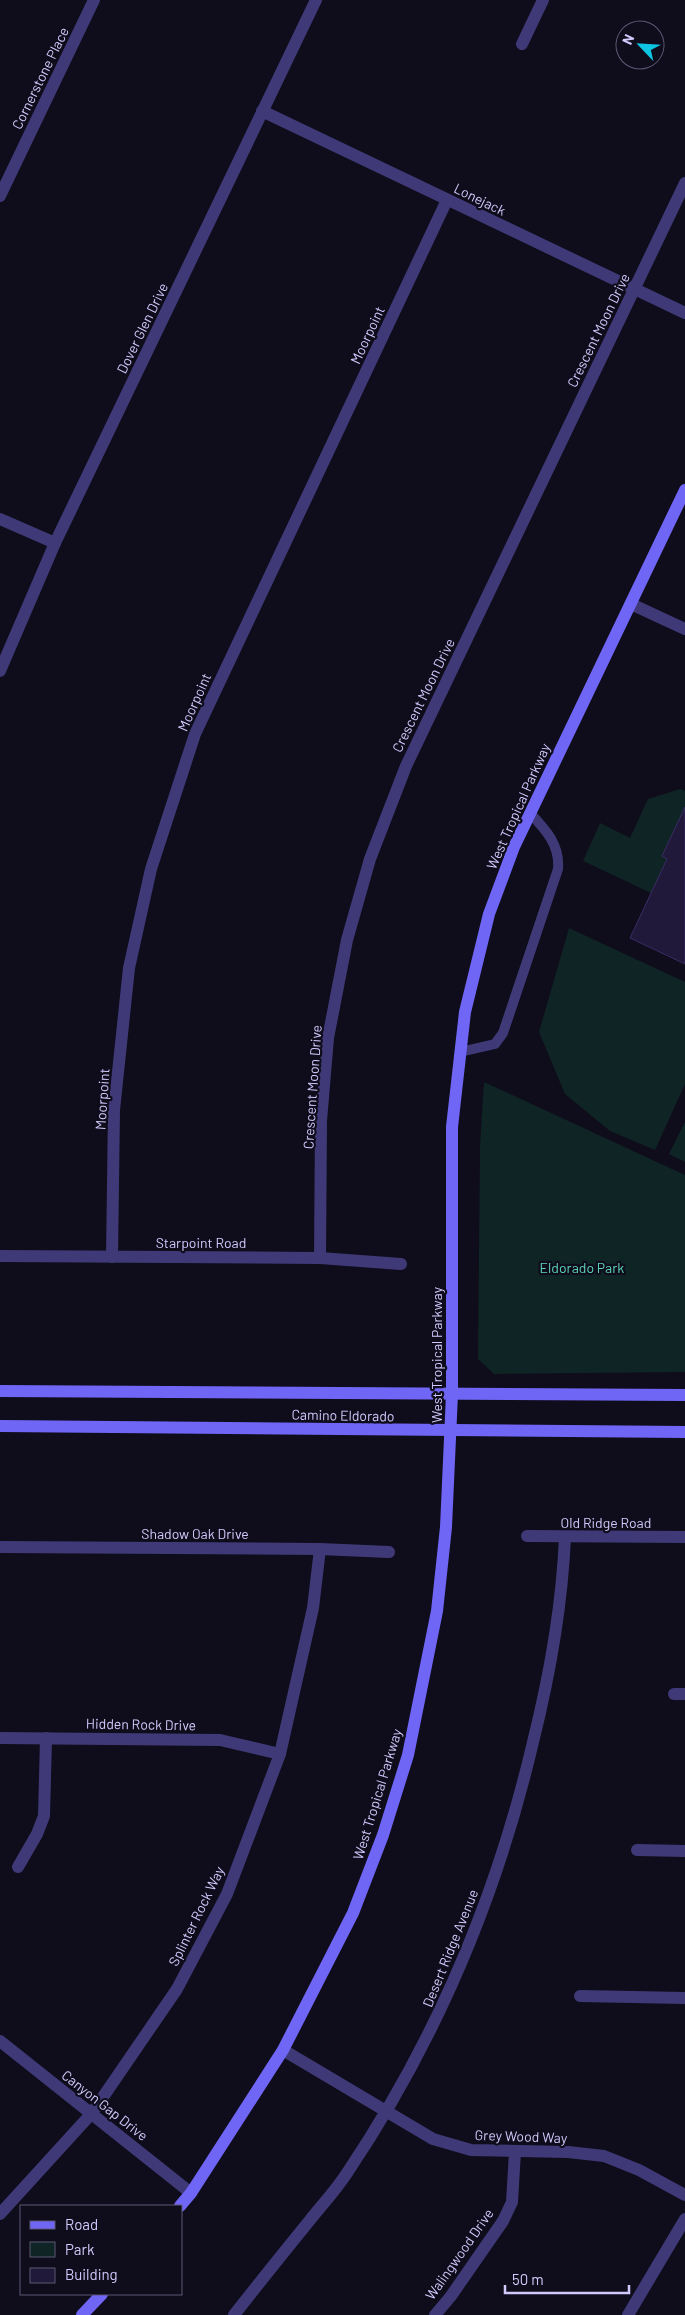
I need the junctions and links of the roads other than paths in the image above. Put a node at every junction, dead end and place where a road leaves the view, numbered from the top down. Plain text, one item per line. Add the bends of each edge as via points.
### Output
1 (94, 0) edge
2 (316, 0) edge
3 (543, 0) edge
4 (522, 44) dead end
5 (262, 111) junction
6 (685, 183) edge
7 (0, 196) edge
8 (447, 200) junction
9 (634, 289) junction
10 (685, 313) edge
11 (685, 490) edge
12 (0, 519) edge
13 (55, 543) junction
14 (631, 604) junction
15 (685, 629) edge
16 (0, 671) edge
17 (530, 813) junction
18 (460, 1052) junction
19 (0, 1256) edge
20 (112, 1257) junction
21 (320, 1258) junction
22 (401, 1264) dead end
23 (0, 1391) edge
24 (452, 1394) junction
25 (685, 1395) edge
26 (0, 1426) edge
27 (451, 1431) junction
28 (685, 1432) edge
29 (526, 1536) dead end
30 (565, 1537) junction
31 (685, 1538) edge
32 (0, 1547) edge
33 (320, 1549) junction
34 (389, 1552) dead end
35 (0, 1738) edge
36 (46, 1738) junction
37 (280, 1754) junction
38 (637, 1850) dead end
39 (685, 1851) edge
40 (18, 1867) dead end
41 (580, 1996) dead end
42 (685, 1998) edge
43 (0, 2041) edge
44 (284, 2050) junction
45 (386, 2112) junction
46 (92, 2113) junction
47 (515, 2152) junction
48 (191, 2193) junction
49 (685, 2195) edge
50 (181, 2205) edge
51 (0, 2214) edge
52 (685, 2219) edge
53 (101, 2295) edge
54 (82, 2315) edge
55 (234, 2315) edge
56 (434, 2315) edge
57 (628, 2315) edge

1 - 7 street, Cornerstone Place
2 - 5 street, Dover Glen Drive
3 - 4 street
5 - 8 street, Lonejack
5 - 13 street, Dover Glen Drive
6 - 9 street, Crescent Moon Drive
8 - 9 street, Lonejack
8 - 20 street, Moorpoint via 195,734 151,869 129,968 114,1110
9 - 10 street, Lonejack
9 - 21 street, Crescent Moon Drive via 406,766 370,859 346,940 328,1038 321,1121
11 - 14 main road, West Tropical Parkway
12 - 13 street
13 - 16 street, Dover Glen Drive
14 - 15 street
14 - 17 main road, West Tropical Parkway
17 - 18 main road, West Tropical Parkway via 489,914 465,1012
17 - 18 lane via 554,842 558,870 504,1033 495,1044
18 - 24 main road, West Tropical Parkway via 452,1127
19 - 20 street, Starpoint Road
20 - 21 street, Starpoint Road
21 - 22 street, Starpoint Road
23 - 24 main road, Camino Eldorado
24 - 25 main road, Camino Eldorado
24 - 27 main road, West Tropical Parkway
26 - 27 main road, Camino Eldorado
27 - 28 main road, Camino Eldorado
27 - 44 main road, West Tropical Parkway via 446,1528 437,1611 408,1755 383,1835 353,1913
29 - 30 street, Old Ridge Road
30 - 31 street, Old Ridge Road
30 - 45 street, Desert Ridge Avenue via 563,1583 550,1674 518,1808 482,1915 441,2011
32 - 33 street, Shadow Oak Drive
33 - 34 street, Shadow Oak Drive
33 - 37 street, Splinter Rock Way via 313,1608
35 - 36 street, Hidden Rock Drive
36 - 37 street, Hidden Rock Drive via 220,1740
36 - 40 street via 44,1816
37 - 46 street, Splinter Rock Way via 218,1912 177,1989
38 - 39 street
41 - 42 street
43 - 46 street, Canyon Gap Drive
44 - 45 street, Grey Wood Way
44 - 48 main road, West Tropical Parkway
45 - 47 street, Grey Wood Way via 433,2139 472,2150
45 - 55 street, Desert Ridge Avenue via 346,2175
46 - 48 street, Canyon Gap Drive
46 - 51 street, Splinter Rock Way
47 - 49 street, Grey Wood Way via 604,2156 639,2170
47 - 56 street, Walingwood Drive via 512,2202 503,2221
48 - 50 main road, West Tropical Parkway
52 - 57 street
53 - 54 main road

